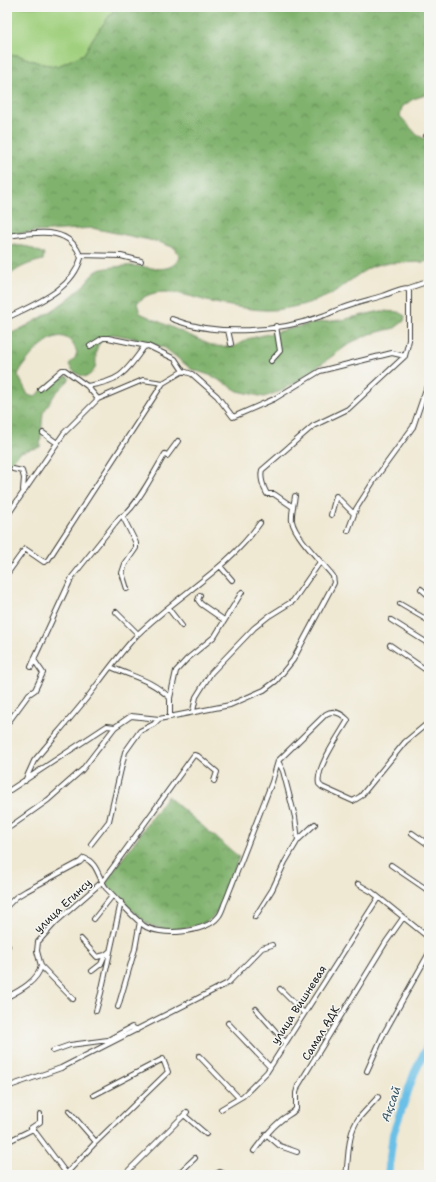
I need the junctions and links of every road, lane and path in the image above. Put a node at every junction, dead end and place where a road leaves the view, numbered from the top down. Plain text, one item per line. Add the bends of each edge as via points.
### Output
1 (7, 236) edge
2 (80, 255) junction
3 (141, 261) dead end
4 (429, 281) edge
5 (407, 289) junction
6 (7, 318) edge
7 (172, 319) dead end
8 (276, 326) junction
9 (228, 330) junction
10 (231, 344) dead end
11 (90, 346) dead end
12 (144, 346) junction
13 (405, 356) junction
14 (271, 361) dead end
15 (183, 371) junction
16 (163, 383) junction
17 (87, 386) junction
18 (429, 387) edge
19 (40, 389) dead end
20 (98, 399) junction
21 (43, 433) dead end
22 (178, 441) dead end
23 (56, 443) junction
24 (13, 469) dead end
25 (22, 493) junction
26 (296, 496) dead end
27 (293, 507) junction
28 (354, 514) junction
29 (331, 515) dead end
30 (7, 516) edge
31 (123, 517) junction
32 (260, 523) dead end
33 (348, 531) dead end
34 (320, 562) junction
35 (220, 566) junction
36 (7, 574) edge
37 (232, 580) dead end
38 (127, 589) dead end
39 (421, 589) dead end
40 (242, 592) dead end
41 (200, 595) dead end
42 (429, 596) edge
43 (400, 604) dead end
44 (168, 608) junction
45 (116, 612) dead end
46 (224, 620) junction
47 (391, 620) dead end
48 (429, 621) edge
49 (182, 626) dead end
50 (138, 634) junction
51 (429, 644) edge
52 (390, 645) dead end
53 (34, 660) junction
54 (31, 667) dead end
55 (111, 667) junction
56 (429, 672) edge
57 (170, 698) junction
58 (193, 712) junction
59 (170, 717) junction
60 (159, 719) junction
61 (429, 722) edge
62 (7, 724) edge
63 (115, 727) junction
64 (278, 761) junction
65 (25, 781) junction
66 (214, 781) dead end
67 (7, 792) edge
68 (315, 824) dead end
69 (7, 829) edge
70 (412, 833) dead end
71 (298, 840) junction
72 (91, 844) dead end
73 (429, 845) edge
74 (391, 866) dead end
75 (101, 882) junction
76 (358, 884) dead end
77 (429, 891) edge
78 (113, 895) junction
79 (378, 898) junction
80 (121, 902) junction
81 (7, 906) edge
82 (255, 917) dead end
83 (404, 918) junction
84 (94, 919) dead end
85 (140, 921) junction
86 (429, 938) edge
87 (81, 940) dead end
88 (272, 945) dead end
89 (110, 951) junction
90 (429, 953) edge
91 (104, 955) junction
92 (41, 966) junction
93 (92, 971) dead end
94 (280, 989) dead end
95 (7, 997) edge
96 (73, 999) dead end
97 (118, 1007) dead end
98 (256, 1009) dead end
99 (96, 1010) dead end
100 (304, 1013) junction
101 (228, 1023) dead end
102 (137, 1030) junction
103 (285, 1042) junction
104 (53, 1051) dead end
105 (199, 1056) dead end
106 (270, 1067) junction
107 (367, 1071) dead end
108 (7, 1087) edge
109 (297, 1090) junction
110 (302, 1092) dead end
111 (94, 1095) dead end
112 (378, 1097) dead end
113 (239, 1098) junction
114 (221, 1110) dead end
115 (69, 1111) dead end
116 (40, 1114) dead end
117 (33, 1128) junction
118 (206, 1134) dead end
119 (266, 1134) junction
120 (7, 1142) edge
121 (96, 1142) junction
122 (254, 1151) dead end
123 (297, 1152) dead end
124 (195, 1158) dead end
125 (65, 1174) edge
126 (124, 1175) edge
127 (177, 1175) edge
128 (214, 1175) edge
129 (227, 1175) edge
130 (346, 1175) edge

1 - 2 street via 38,233 62,235 74,244
2 - 3 street via 121,256
2 - 6 street via 78,268 60,288
4 - 5 street
5 - 8 street via 342,308 324,316
5 - 13 street via 409,340
7 - 9 street via 195,327
8 - 9 street
8 - 14 street via 280,351
9 - 10 street
11 - 12 street via 103,338 108,338
12 - 15 street via 175,359
12 - 17 street via 123,375
13 - 15 street via 392,352 320,371 274,399 233,416 218,396 192,374
13 - 27 street via 348,409 313,426 262,470 267,494 274,494
15 - 16 street
16 - 20 street via 143,380
16 - 36 street via 48,560 42,561 25,549
17 - 19 street via 69,372 62,370
17 - 20 street
18 - 28 street via 426,389 413,427 383,466
20 - 23 street
21 - 23 street
22 - 31 street via 167,456 165,454 142,493
23 - 25 street
24 - 25 street via 24,474
25 - 30 street
26 - 27 street
27 - 34 street via 295,529
28 - 29 street via 336,496
28 - 33 street
31 - 38 street via 136,543 136,548 122,573
31 - 53 street via 120,517 72,577
32 - 35 street via 238,551
34 - 58 street via 293,601 254,628 211,673 196,697
34 - 58 street via 333,576 334,583 287,670 264,690 244,699 230,705
35 - 37 street
35 - 44 street
39 - 42 street
40 - 46 street
41 - 46 street via 198,600 201,604
43 - 48 street
44 - 49 street
44 - 50 street
45 - 50 street
46 - 57 street via 215,636 176,671
47 - 51 street
50 - 55 street
52 - 56 street
53 - 54 street
53 - 62 street via 43,673 39,683
55 - 57 street via 142,678
55 - 65 street via 34,761
57 - 59 street
58 - 59 street
59 - 60 street
60 - 63 street via 131,716
60 - 72 street via 140,731 125,752 109,821
61 - 64 street via 405,742 356,801 322,787 318,780 327,757 348,720 341,714 326,714
63 - 65 street via 107,726
63 - 69 street via 82,770 48,800
64 - 71 street via 295,817
64 - 85 street via 218,918 203,927 169,933 154,930
65 - 67 street
66 - 75 street, улица Егинсу via 217,772 194,755
68 - 71 street
70 - 73 street
71 - 82 street
74 - 77 street
75 - 78 street
75 - 81 street via 96,868 84,858 16,897
75 - 92 street, улица Егинсу via 40,939 37,952
76 - 79 street
78 - 80 street
78 - 84 street
79 - 83 street
79 - 100 street, улица Вишневая
80 - 85 street
80 - 89 street
83 - 86 street
83 - 109 street, Самал АДК via 386,942
85 - 97 street via 138,937
87 - 91 street via 95,955
88 - 102 street via 262,948 228,983
89 - 91 street
89 - 99 street
90 - 107 street via 383,1034
91 - 93 street via 101,964
92 - 95 street via 28,985
92 - 96 street
94 - 100 street
98 - 103 street
100 - 103 street, улица Вишневая
101 - 106 street
102 - 104 street via 132,1027 108,1040 70,1045
102 - 108 street via 61,1068
103 - 106 street, улица Вишневая
105 - 113 street
106 - 113 street, улица Вишневая via 258,1083
109 - 110 street
109 - 119 street, Самал АДК via 296,1108 292,1114 280,1120
111 - 121 street via 162,1059 168,1072
112 - 130 street via 355,1125 349,1144
113 - 114 street, улица Вишневая
115 - 121 street
116 - 117 street via 40,1122
117 - 120 street
117 - 125 street
118 - 126 street via 186,1114
119 - 122 street, Самал АДК
119 - 123 street via 276,1143
121 - 125 street
124 - 127 street
128 - 129 street via 220,1172

